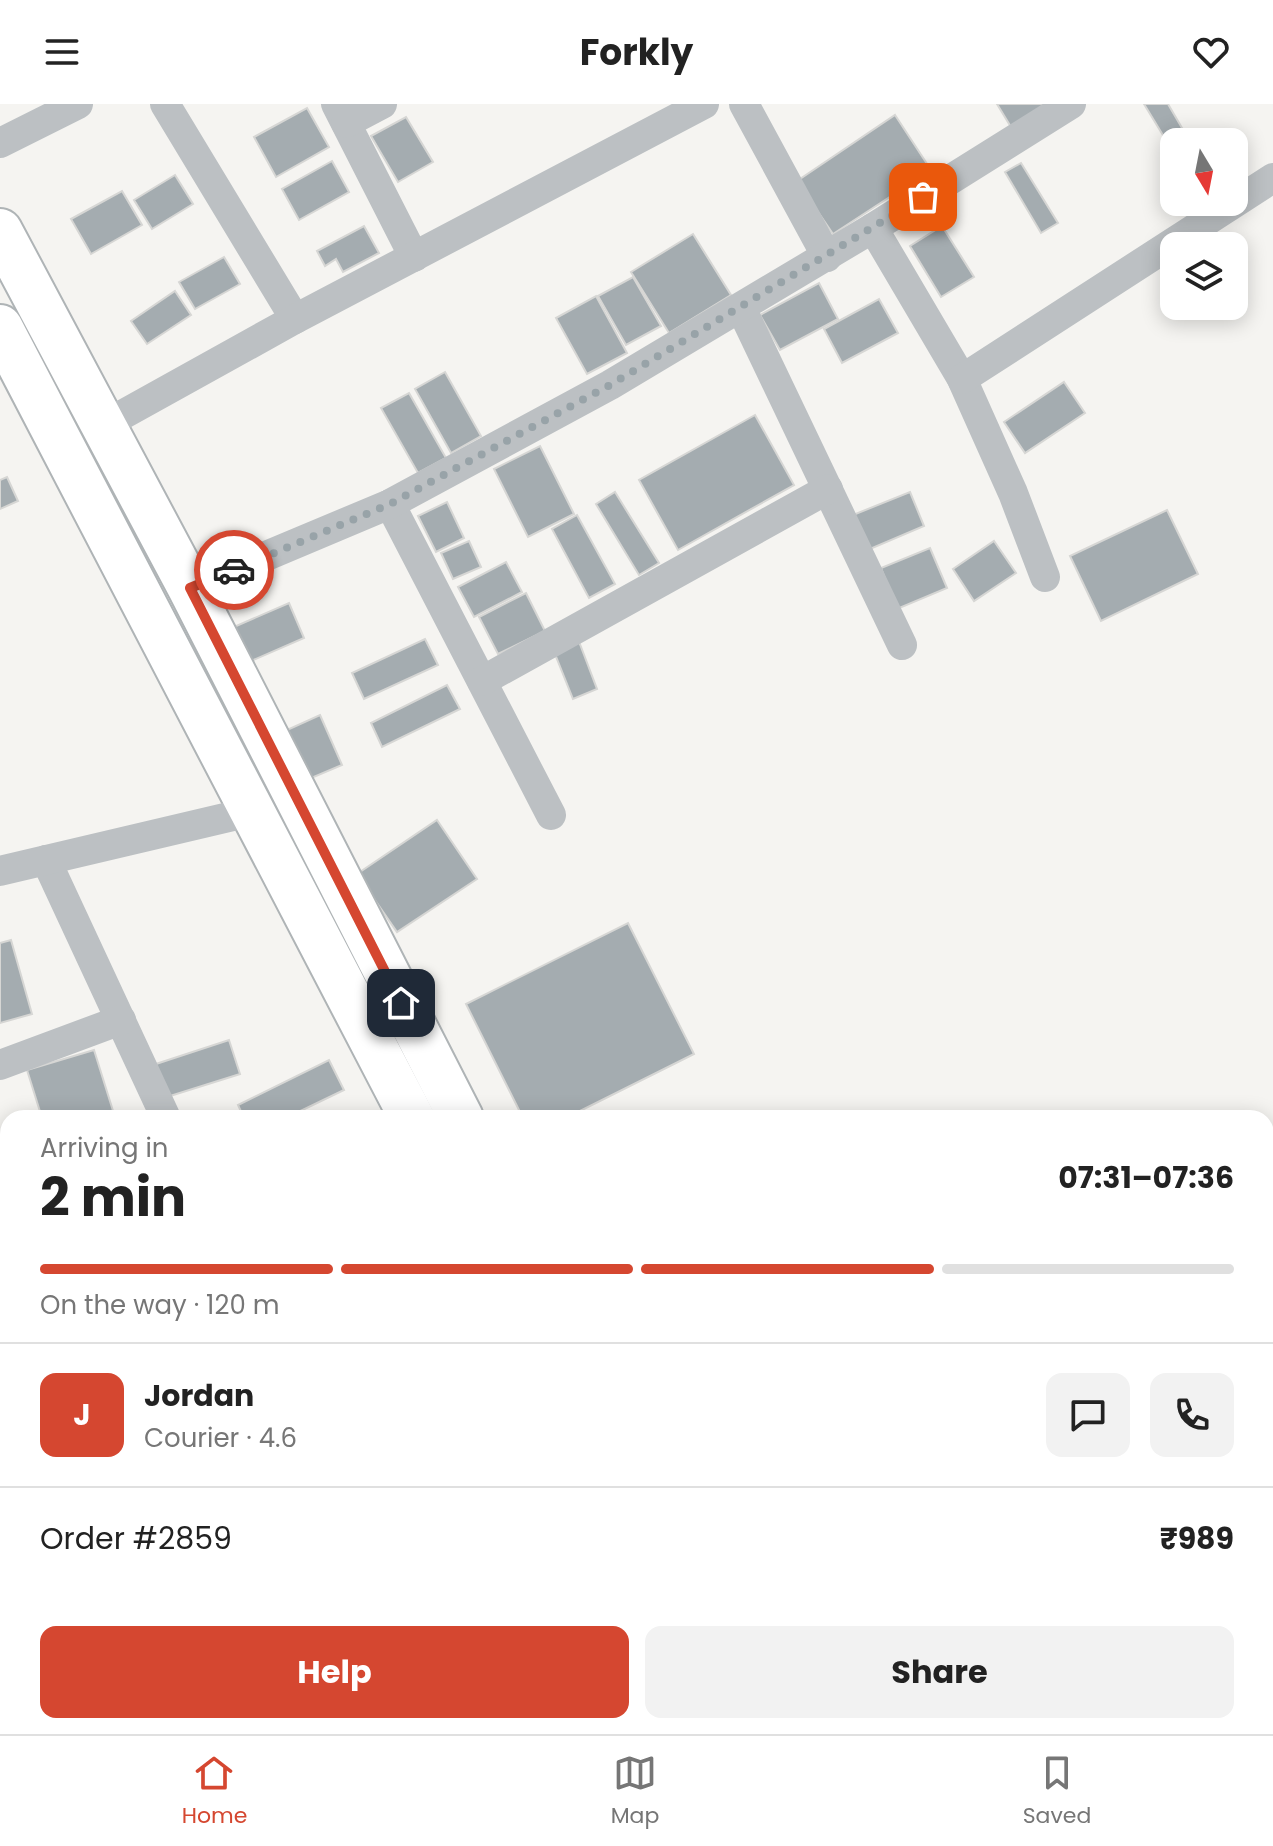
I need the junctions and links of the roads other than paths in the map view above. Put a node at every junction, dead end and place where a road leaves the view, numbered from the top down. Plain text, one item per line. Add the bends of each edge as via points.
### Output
1 (78, 104) edge
2 (165, 104) edge
3 (382, 104) edge
4 (704, 104) edge
5 (744, 104) edge
6 (1071, 104) edge
7 (341, 114) edge
8 (0, 143) edge
9 (1273, 178) edge
10 (873, 228) junction
11 (0, 231) edge
12 (414, 257) junction
13 (827, 257) junction
14 (741, 308) junction
15 (295, 319) junction
16 (0, 327) edge
17 (962, 379) junction
18 (104, 425) junction
19 (828, 489) junction
20 (390, 504) junction
21 (1045, 577) dead end
22 (190, 588) junction
23 (902, 645) dead end
24 (482, 681) junction
25 (254, 811) junction
26 (551, 815) dead end
27 (46, 860) junction
28 (0, 871) edge
29 (121, 1020) junction
30 (0, 1065) edge
31 (162, 1110) edge
32 (408, 1110) edge
33 (457, 1110) edge

1 - 8 street
2 - 15 street
3 - 7 street
4 - 12 street
5 - 13 street
6 - 10 street
7 - 12 street
9 - 17 street
10 - 13 street
10 - 17 street
11 - 18 highway
12 - 15 street
13 - 14 street
14 - 19 street
14 - 20 street
15 - 18 street
16 - 25 highway
17 - 21 street
18 - 22 highway
19 - 23 street
19 - 24 street
20 - 22 street
20 - 24 street
22 - 33 highway
24 - 26 street
25 - 27 street
25 - 32 highway
27 - 28 street
27 - 29 street
29 - 30 street
29 - 31 street

